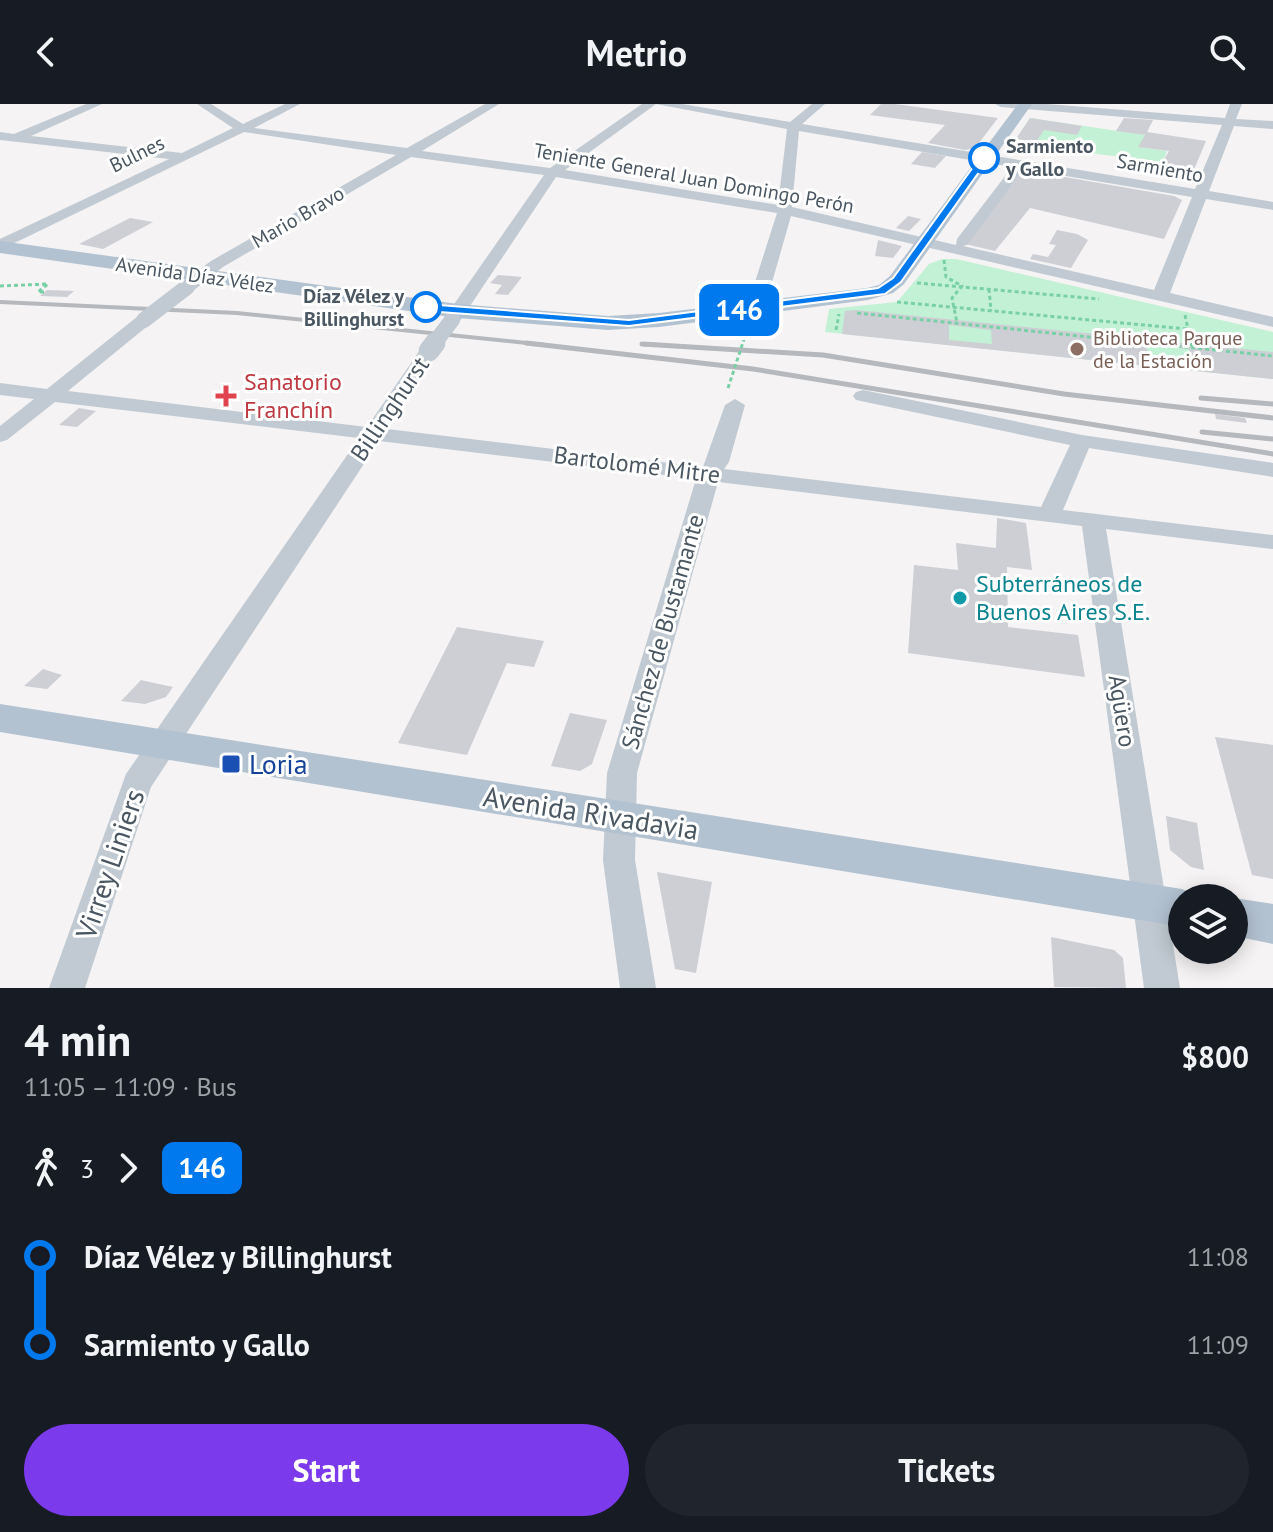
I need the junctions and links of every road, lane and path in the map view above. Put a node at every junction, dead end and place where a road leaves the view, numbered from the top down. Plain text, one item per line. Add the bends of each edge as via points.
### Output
1 (55, 104) edge
2 (203, 104) edge
3 (294, 104) edge
4 (493, 104) edge
5 (650, 104) edge
6 (661, 104) edge
7 (819, 104) edge
8 (1001, 104) edge
9 (1236, 104) edge
10 (1024, 105) edge
11 (92, 106) edge
12 (1228, 122) junction
13 (794, 125) junction
14 (1273, 125) edge
15 (240, 128) junction
16 (7, 137) edge
17 (0, 144) edge
18 (408, 152) junction
19 (180, 156) junction
20 (984, 158) junction
21 (1021, 164) junction
22 (553, 172) junction
23 (1199, 195) junction
24 (952, 203) junction
25 (1273, 206) edge
26 (987, 209) junction
27 (784, 210) junction
28 (928, 237) junction
29 (960, 243) junction
30 (0, 246) edge
31 (195, 281) junction
32 (909, 282) dead end
33 (0, 286) edge
34 (962, 287) junction
35 (989, 289) junction
36 (44, 292) dead end
37 (1160, 296) junction
38 (1112, 301) dead end
39 (897, 302) dead end
40 (832, 307) dead end
41 (954, 307) junction
42 (991, 311) junction
43 (854, 313) dead end
44 (753, 314) junction
45 (455, 316) junction
46 (1273, 322) edge
47 (957, 323) junction
48 (1187, 329) dead end
49 (836, 330) dead end
50 (1273, 356) edge
51 (0, 389) edge
52 (51, 395) junction
53 (863, 396) dead end
54 (732, 397) joint
55 (372, 434) junction
56 (0, 436) edge
57 (1082, 441) junction
58 (1273, 470) edge
59 (709, 474) junction
60 (1049, 515) junction
61 (1093, 520) junction
62 (1273, 542) edge
63 (0, 718) edge
64 (162, 745) junction
65 (620, 817) junction
66 (1166, 906) edge
67 (1248, 920) edge
68 (1273, 924) edge
69 (67, 988) edge
70 (638, 988) edge
71 (1162, 988) edge

1 - 11 street
2 - 15 street, Teniente General Juan Domingo Perón
3 - 15 street, Bulnes
4 - 18 street, Mario Bravo
5 - 22 street, Billinghurst
6 - 13 street, Sarmiento
7 - 13 street
8 - 10 street
9 - 12 street
10 - 12 street
10 - 20 main road
11 - 16 street
12 - 14 street
12 - 23 street
13 - 20 street, Sarmiento
13 - 27 street
15 - 18 street, Teniente General Juan Domingo Perón
15 - 19 street, Bulnes
16 - 17 street
16 - 19 street
18 - 22 street, Teniente General Juan Domingo Perón
18 - 31 street, Mario Bravo
19 - 30 street, Bulnes
20 - 21 street, Sarmiento
20 - 24 main road
21 - 23 street, Sarmiento
21 - 26 street
22 - 27 street, Teniente General Juan Domingo Perón
22 - 45 street, Billinghurst
23 - 25 street, Sarmiento
23 - 37 street
24 - 26 street
24 - 28 main road
26 - 29 street
27 - 28 street, Teniente General Juan Domingo Perón
27 - 44 street
28 - 29 street, Teniente General Juan Domingo Perón
28 - 44 main road, Avenida Díaz Vélez via 891,287
29 - 34 path via 944,257 945,275
29 - 37 street
30 - 31 main road, Avenida Díaz Vélez
31 - 45 main road, Avenida Díaz Vélez
31 - 52 street, Mario Bravo, bridge
32 - 34 path
33 - 36 path via 48,284 38,292
34 - 35 path
34 - 41 path via 952,298
35 - 38 path
35 - 42 path
37 - 46 street
39 - 41 path
40 - 49 path via 839,311
41 - 42 path
41 - 47 path
42 - 48 path
43 - 47 path
44 - 45 main road, Avenida Díaz Vélez via 629,323
44 - 54 path, bridge
45 - 55 street, Billinghurst, bridge
47 - 50 path
51 - 52 street, Bartolomé Mitre
52 - 55 street, Bartolomé Mitre
52 - 56 street, Mario Bravo
53 - 57 street
54 - 59 street, Sánchez de Bustamante via 718,462
55 - 59 street, Bartolomé Mitre
55 - 64 street, Billinghurst
57 - 58 street
57 - 60 street
59 - 60 street, Bartolomé Mitre
59 - 65 street, Sánchez de Bustamante via 622,773
60 - 61 street, Bartolomé Mitre
61 - 62 street, Bartolomé Mitre
61 - 66 street, Agüero
63 - 64 main road, Avenida Rivadavia
64 - 65 main road, Avenida Rivadavia
64 - 69 street, Virrey Liniers via 137,783
65 - 66 main road, Avenida Rivadavia
65 - 70 street, Sánchez de Bustamante via 619,860
66 - 71 street, Agüero
67 - 68 main road

